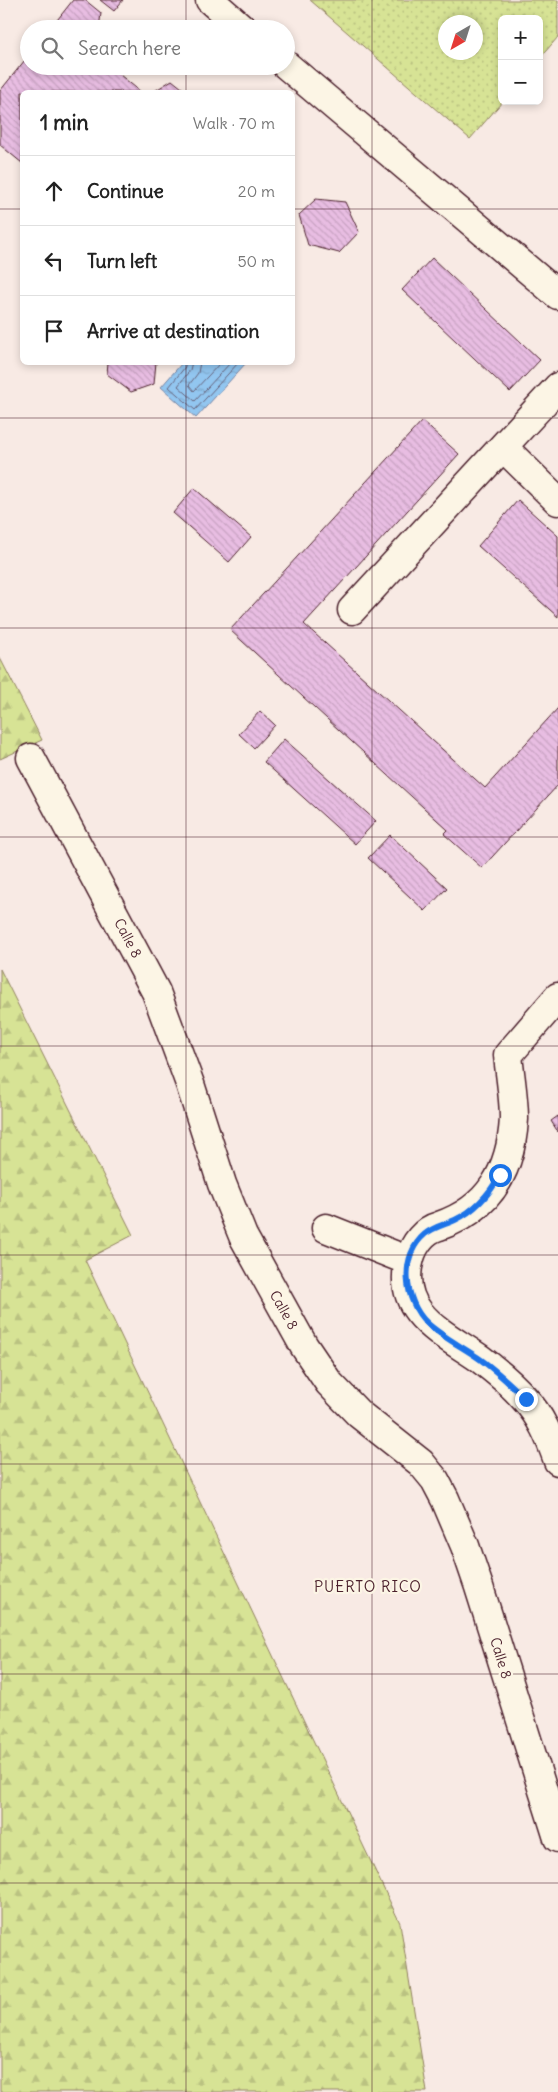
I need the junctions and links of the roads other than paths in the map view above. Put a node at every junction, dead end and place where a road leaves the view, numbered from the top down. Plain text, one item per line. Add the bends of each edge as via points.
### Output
1 (210, 0) edge
2 (233, 20) edge
3 (292, 78) edge
4 (558, 295) edge
5 (558, 387) edge
6 (504, 447) junction
7 (558, 501) edge
8 (352, 610) dead end
9 (31, 758) dead end
10 (558, 997) edge
11 (326, 1228) dead end
12 (409, 1261) junction
13 (558, 1461) edge
14 (558, 1838) edge

1 - 2 street
3 - 4 street
5 - 6 street
6 - 7 street
6 - 8 street
9 - 14 street, Calle 8 via 156,992 242,1236 329,1383 358,1414 421,1463 445,1499 479,1587
10 - 12 street via 508,1055 514,1118 509,1152 493,1188 479,1204 455,1220 433,1227 414,1248
11 - 12 street
12 - 13 street via 409,1293 417,1310 428,1324 504,1378 526,1399 547,1431

